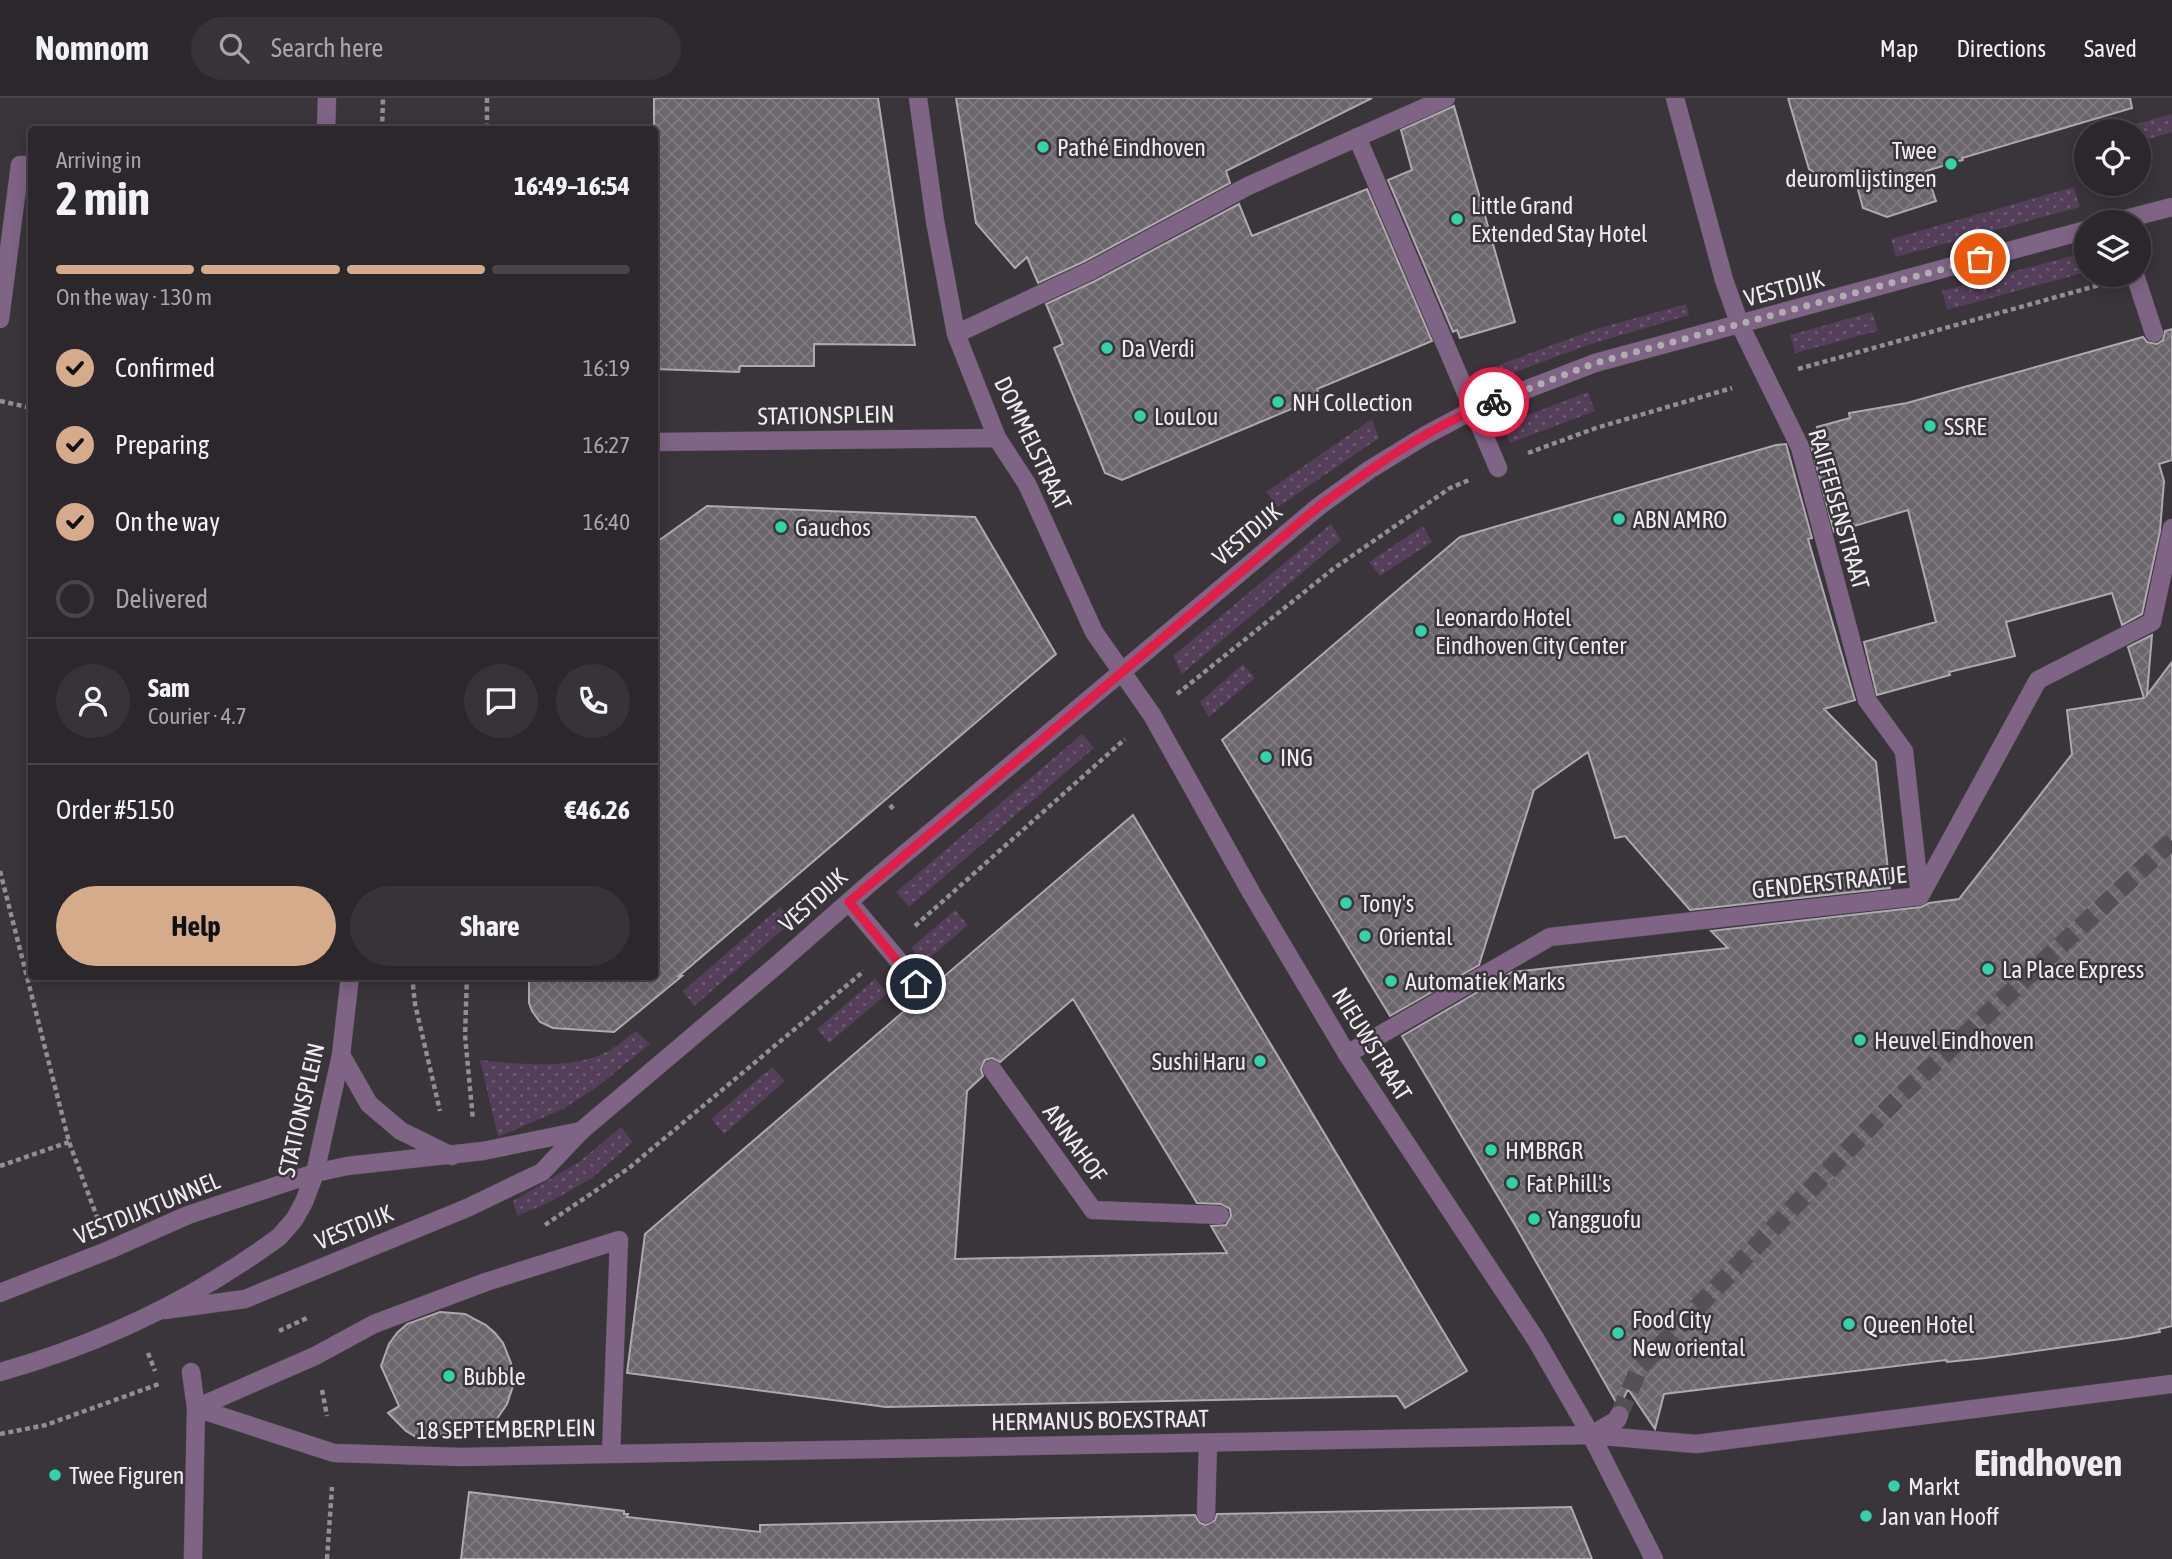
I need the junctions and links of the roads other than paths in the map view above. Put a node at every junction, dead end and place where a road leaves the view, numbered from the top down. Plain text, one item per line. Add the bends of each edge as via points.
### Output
1 (327, 98) edge
2 (918, 98) edge
3 (1446, 98) edge
4 (1675, 98) edge
5 (326, 126) edge
6 (1357, 137) junction
7 (28, 165) edge
8 (2172, 207) edge
9 (2151, 213) edge
10 (2074, 233) edge
11 (2139, 287) edge
12 (0, 319) edge
13 (1741, 325) junction
14 (2154, 333) dead end
15 (956, 334) junction
16 (1473, 410) junction
17 (997, 438) junction
18 (658, 442) edge
19 (1497, 468) dead end
20 (2172, 528) edge
21 (1121, 673) junction
22 (1920, 896) junction
23 (849, 902) junction
24 (350, 980) edge
25 (925, 992) dead end
26 (1347, 1054) junction
27 (341, 1055) junction
28 (992, 1069) dead end
29 (581, 1131) junction
30 (452, 1156) junction
31 (314, 1173) junction
32 (1220, 1215) dead end
33 (0, 1293) edge
34 (164, 1310) junction
35 (0, 1372) edge
36 (191, 1372) road end
37 (2172, 1384) edge
38 (196, 1408) junction
39 (1619, 1415) tunnel mouth
40 (1591, 1434) junction
41 (1208, 1443) junction
42 (611, 1453) junction
43 (1206, 1514) dead end
44 (193, 1559) edge
45 (1654, 1559) edge

1 - 5 street
2 - 15 street, DOMMELSTRAAT
3 - 6 street
4 - 13 street, RAIFFEISENSTRAAT via 1724,280
6 - 15 street via 1248,186 1090,271
6 - 16 street
7 - 12 street via 20,165
8 - 9 street
10 - 13 street, VESTDIJK
11 - 14 street
13 - 16 street, VESTDIJK via 1595,363
13 - 22 street, RAIFFEISENSTRAAT via 1800,447 1867,700 1904,751
15 - 17 street, DOMMELSTRAAT
16 - 19 street
16 - 21 street, VESTDIJK via 1369,470 1318,507
17 - 18 street, STATIONSPLEIN
17 - 21 street, DOMMELSTRAAT via 1027,484 1094,632
20 - 22 street, GENDERSTRAATJE via 2152,621 2038,680
21 - 23 street, VESTDIJK
21 - 26 street, NIEUWSTRAAT via 1152,715
22 - 26 street, GENDERSTRAATJE via 1550,937
23 - 25 street
23 - 29 street, VESTDIJK
24 - 27 street, STATIONSPLEIN
26 - 40 street, NIEUWSTRAAT via 1535,1338
27 - 30 street via 369,1104 401,1131
27 - 31 street, STATIONSPLEIN
28 - 32 street, ANNAHOF via 1093,1210
29 - 30 street, VESTDIJK
29 - 34 street, VESTDIJK via 542,1172 467,1208 245,1299
30 - 31 street, VESTDIJK
31 - 33 street, VESTDIJKTUNNEL via 188,1215
31 - 34 street, STATIONSPLEIN via 304,1202 279,1237
34 - 35 street
36 - 38 street
37 - 40 street via 1696,1444
38 - 42 street, 18 SEPTEMBERPLEIN via 334,1452 462,1457
38 - 42 street, 18 SEPTEMBERPLEIN via 316,1356 374,1324 619,1240
38 - 44 street
39 - 40 street
40 - 41 street, HERMANUS BOEXSTRAAT
40 - 45 street, NIEUWSTRAAT
41 - 42 street, HERMANUS BOEXSTRAAT
41 - 43 street

